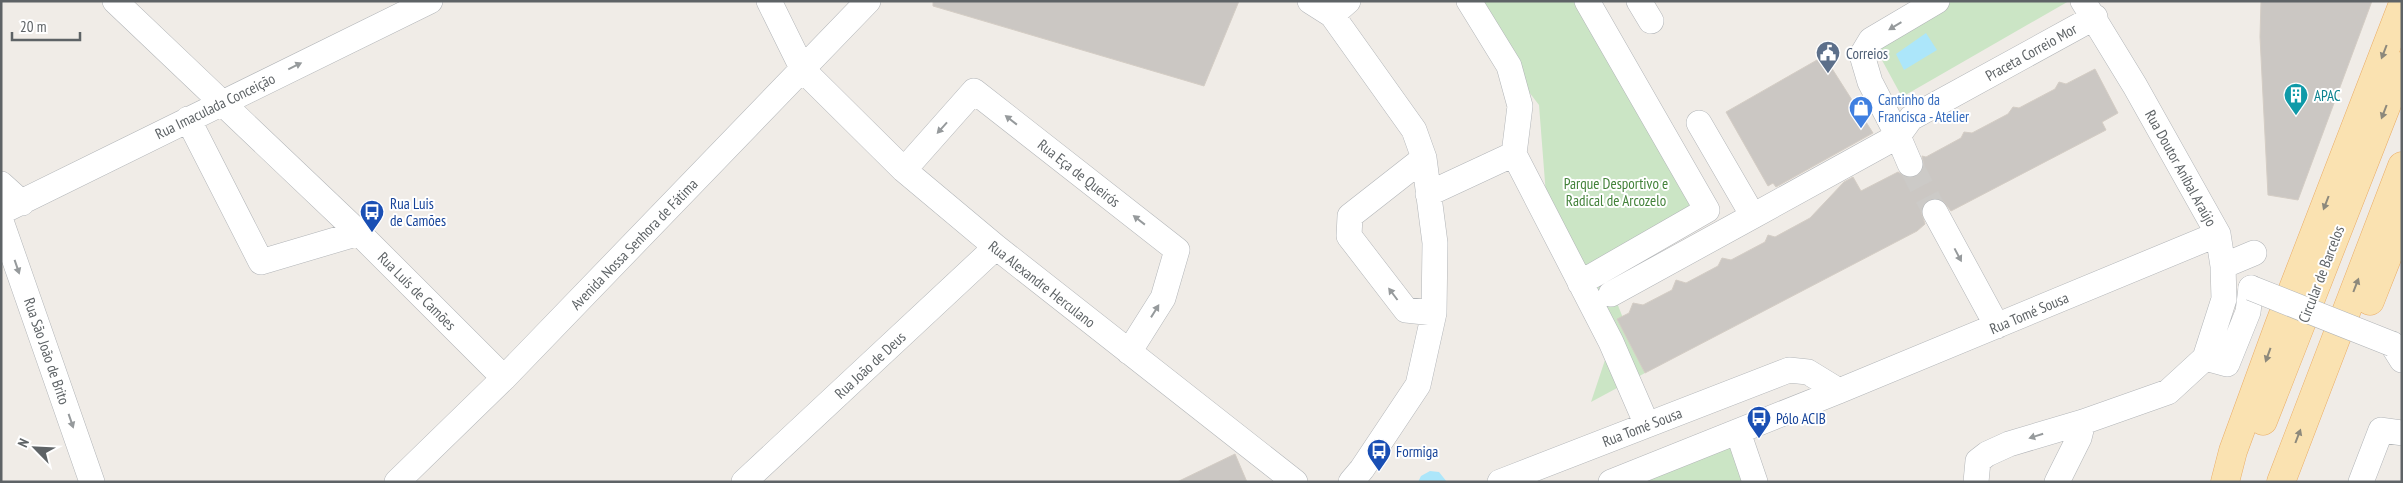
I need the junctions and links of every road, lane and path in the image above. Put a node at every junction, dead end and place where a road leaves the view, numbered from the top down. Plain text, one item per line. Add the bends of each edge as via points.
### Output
1 (115, 1) edge
2 (430, 1) edge
3 (769, 1) edge
4 (868, 1) edge
5 (1310, 1) edge
6 (1469, 1) edge
7 (1586, 1) edge
8 (1937, 1) edge
9 (2402, 6) edge
10 (1340, 8) edge
11 (2089, 9) edge
12 (2402, 66) edge
13 (803, 70) junction
14 (220, 103) junction
15 (188, 119) junction
16 (1699, 123) dead end
17 (1898, 136) junction
18 (1514, 154) junction
19 (1424, 158) junction
20 (1910, 164) tunnel mouth
21 (2402, 166) edge
22 (904, 170) junction
23 (1, 184) edge
24 (1428, 194) junction
25 (12, 208) edge
26 (1935, 212) tunnel mouth
27 (1753, 216) junction
28 (2402, 220) edge
29 (1, 221) edge
30 (359, 233) junction
31 (2218, 234) junction
32 (996, 248) junction
33 (2254, 253) dead end
34 (2223, 266) junction
35 (1580, 283) junction
36 (1612, 294) dead end
37 (1434, 313) junction
38 (1997, 326) junction
39 (1129, 352) junction
40 (2397, 352) edge
41 (2205, 358) junction
42 (504, 378) junction
43 (1839, 391) junction
44 (2082, 422) junction
45 (1647, 425) junction
46 (2392, 431) edge
47 (1738, 432) junction
48 (92, 482) edge
49 (396, 482) edge
50 (744, 482) edge
51 (1295, 482) edge
52 (1351, 482) edge
53 (1500, 482) edge
54 (1611, 482) edge
55 (1755, 482) edge
56 (1976, 482) edge
57 (2057, 482) edge
58 (2225, 482) edge
59 (2240, 482) edge
60 (2281, 482) edge
61 (2300, 482) edge
62 (2362, 482) edge

1 - 14 street, Rua Luís de Camões
14 -> 2 street, Rua Imaculada Conceição
3 - 13 street, Rua Alexandre Herculano
4 - 13 street, Avenida Nossa Senhora de Fátima
5 - 10 street
6 - 18 street via 1509,66 1520,106
7 - 35 street via 1707,210
8 -> 17 street via 1871,40 1862,55 1870,82
9 -> 58 main road via 2275,334
10 - 19 street via 1414,130
11 - 17 street, Praceta Correio Mor via 1911,118
11 - 31 street, Rua Doutor Aníbal Araújo
12 -> 59 main road, Circular de Barcelos
13 - 22 street, Rua Alexandre Herculano
13 - 42 street, Avenida Nossa Senhora de Fátima
14 - 15 street, Rua Imaculada Conceição
14 - 30 street, Rua Luís de Camões
15 - 25 street, Rua Imaculada Conceição
15 - 30 street via 261,262
16 - 27 street
17 - 20 street
17 - 27 street
18 - 24 street
18 - 35 street
19 - 24 street
37 -> 19 street via 1406,310 1349,236 1350,216
60 -> 21 main road
22 - 32 street, Rua Alexandre Herculano
39 -> 22 street, Rua Eça de Queirós via 1162,298 1177,250 974,91
23 - 25 street
24 - 37 street via 1435,243
26 -> 38 street
27 - 36 street
28 - 61 main road
29 -> 48 street, Rua São João de Brito
30 - 42 street, Rua Luís de Camões
31 - 34 street, Rua Doutor Aníbal Araújo
31 - 38 street, Rua Tomé Sousa
32 - 39 street, Rua Alexandre Herculano
32 - 50 street, Rua João de Deus
33 - 34 street
34 - 41 street, Rua Doutor Aníbal Araújo via 2224,299
35 - 45 street via 1611,342
37 - 52 street via 1418,384
38 - 43 street, Rua Tomé Sousa
39 - 51 street, Rua Alexandre Herculano
40 - 41 street, bridge via 2251,288 2248,312 2227,364
41 - 44 street, Rua Doutor Aníbal Araújo via 2168,392
42 - 49 street, Avenida Nossa Senhora de Fátima
43 - 45 street, Rua Tomé Sousa via 1808,372 1789,370
43 - 47 street, Rua Tomé Sousa
44 -> 56 street, Rua Doutor Aníbal Araújo via 1987,454 1978,461
44 - 57 street via 2079,438
45 - 53 street, Rua Tomé Sousa
46 - 62 street
47 - 54 street, Rua Tomé Sousa
47 - 55 street

